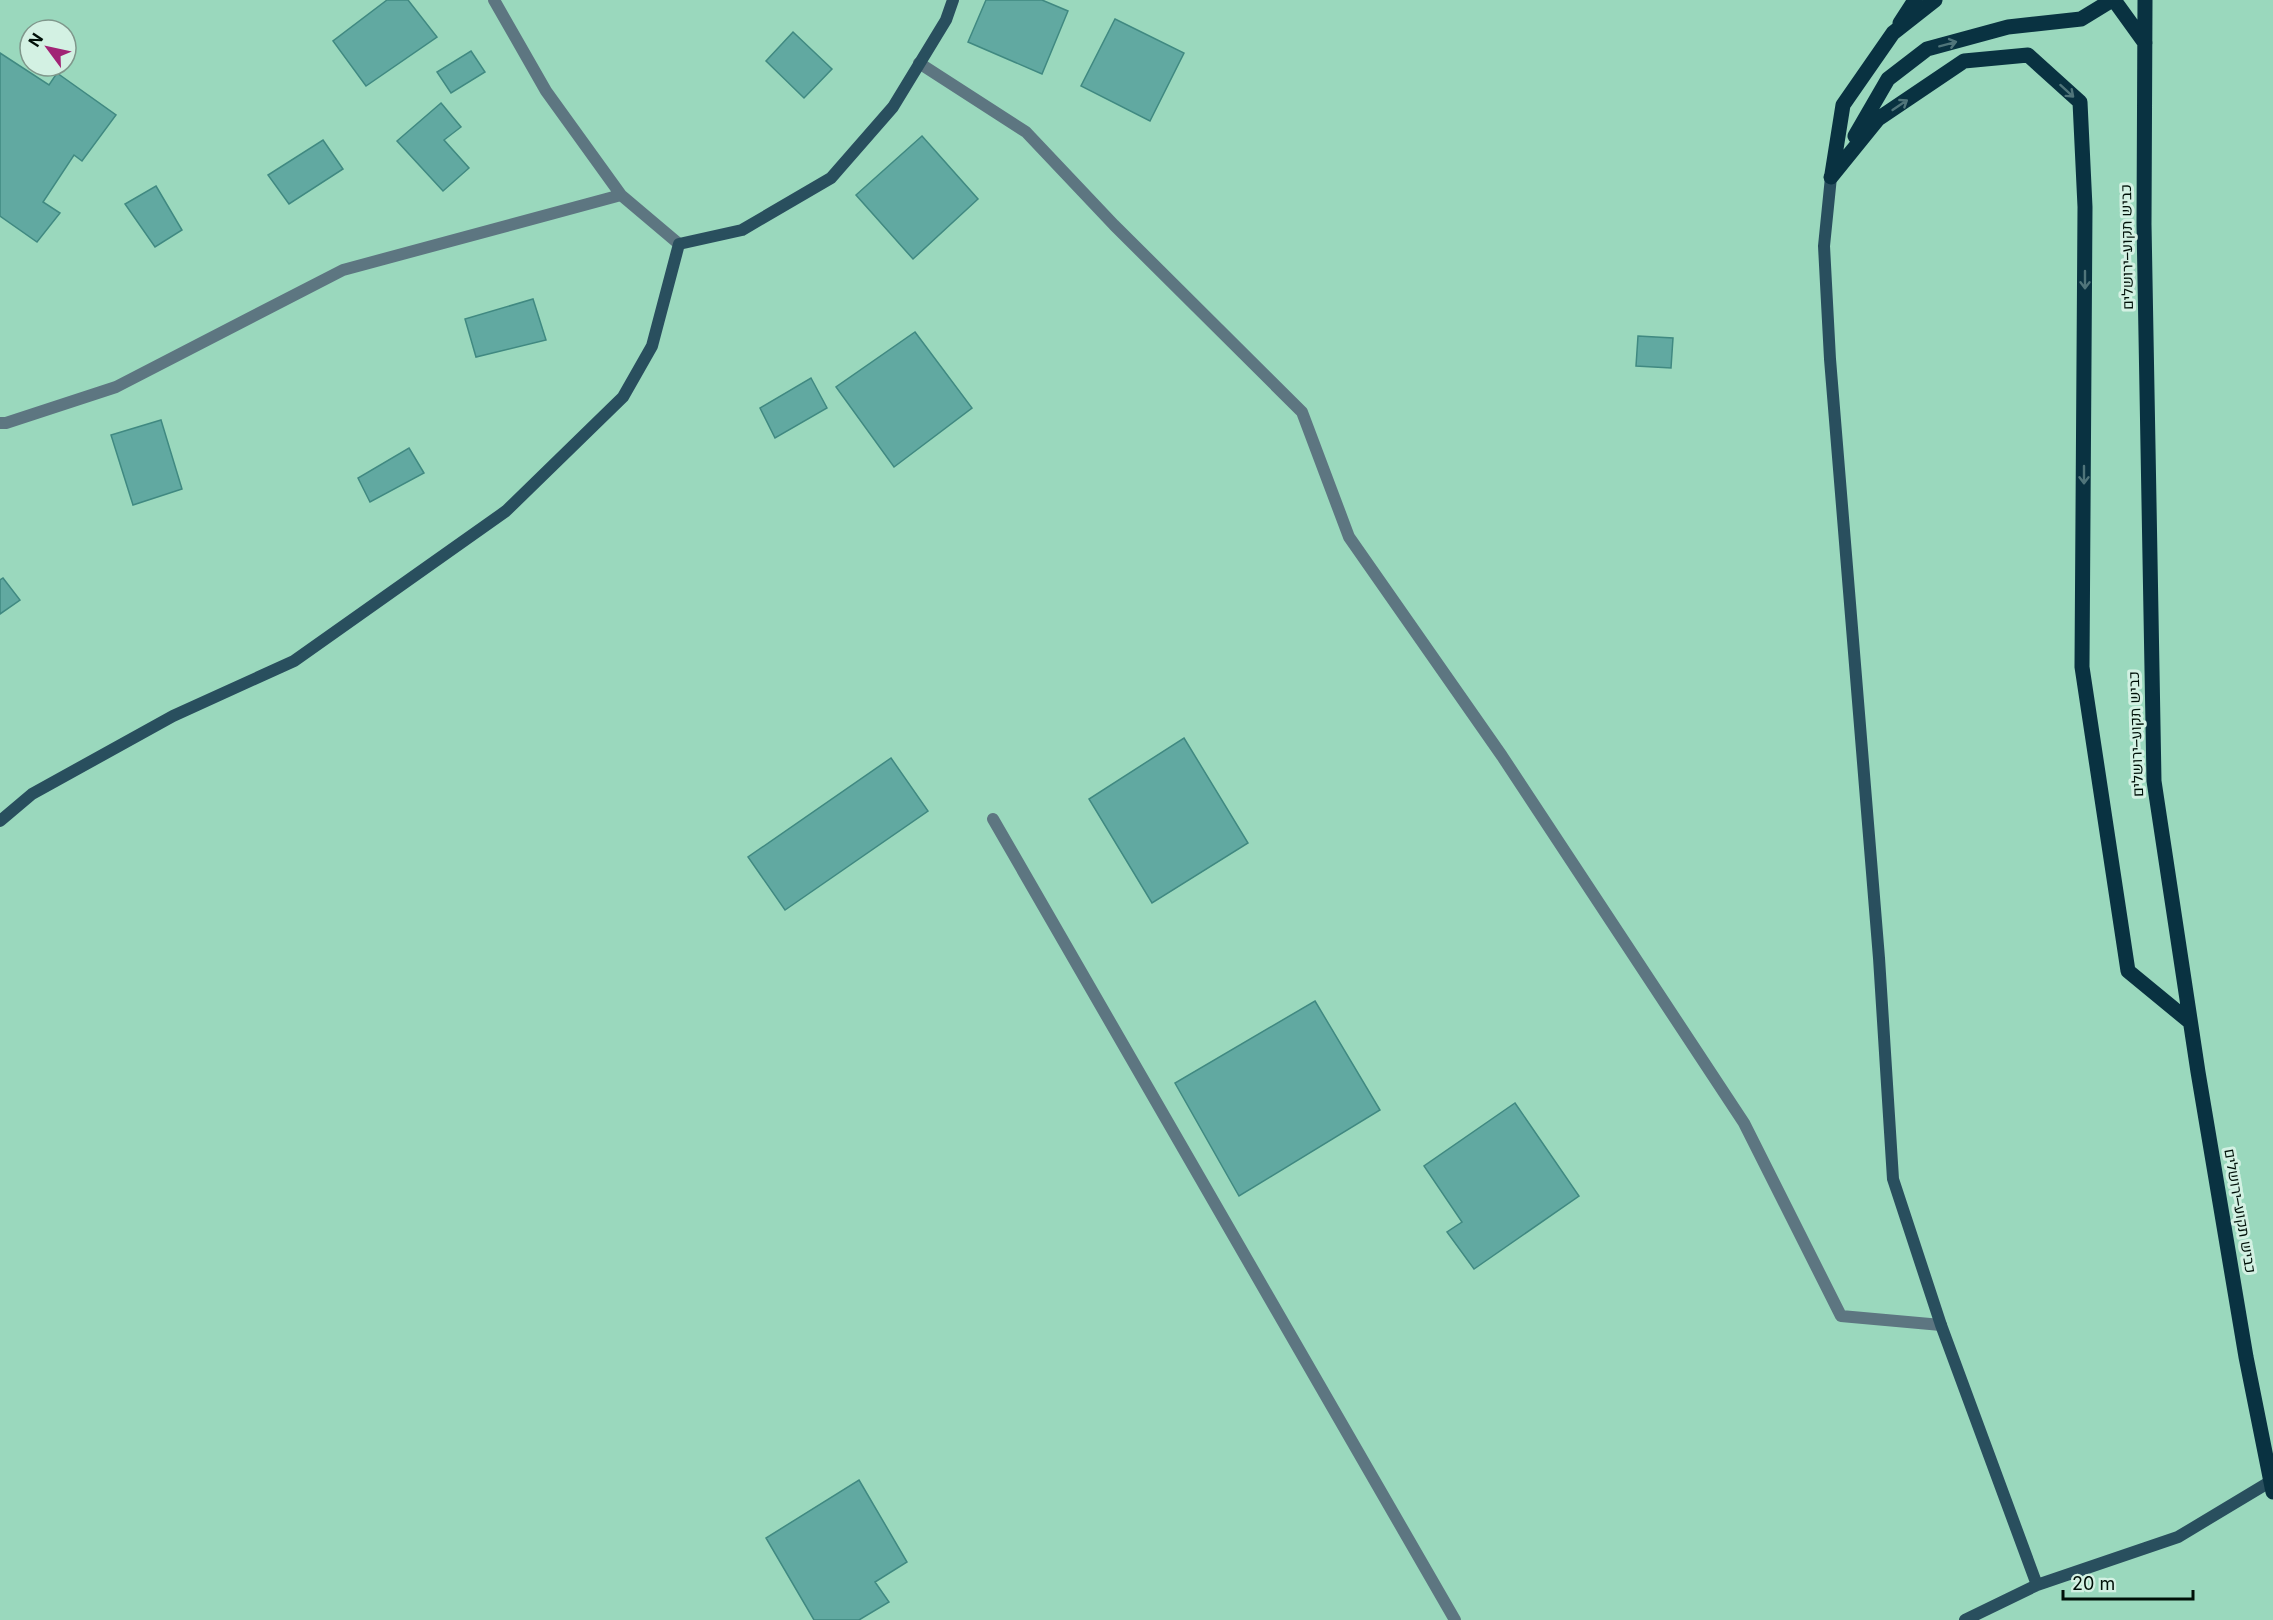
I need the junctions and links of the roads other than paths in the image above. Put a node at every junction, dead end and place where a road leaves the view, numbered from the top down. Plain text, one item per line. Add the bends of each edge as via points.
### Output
1 (494, 0) edge
2 (953, 0) edge
3 (1915, 0) edge
4 (1935, 0) edge
5 (2113, 0) edge
6 (2145, 0) edge
7 (1893, 33) junction
8 (2145, 43) junction
9 (919, 63) junction
10 (1831, 177) junction
11 (621, 195) junction
12 (679, 244) junction
13 (0, 423) edge
14 (993, 819) dead end
15 (0, 821) edge
16 (2190, 1022) junction
17 (1941, 1325) junction
18 (2273, 1480) edge
19 (2273, 1492) edge
20 (2037, 1585) junction
21 (1455, 1620) edge
22 (1965, 1620) edge

1 - 11 street via 546,91
2 - 9 street via 946,20
3 - 7 main road
4 - 7 main road
5 - 8 main road
10 -> 5 main road via 1888,79 1927,49 2008,27 2081,19
6 - 8 main road, כביש תקוע–ירושלים
7 - 10 main road via 1843,105
8 - 16 main road, כביש תקוע–ירושלים via 2144,224 2154,781
9 - 12 street via 893,107 831,178 742,230
9 - 17 street via 1026,132 1302,412 1350,537 1502,756 1744,1123 1841,1316
10 -> 16 main road via 1878,119 1964,61 2028,55 2080,102 2085,207 2082,667 2128,971
10 - 17 street via 1824,246 1830,359 1880,958 1893,1179
11 - 12 street
11 - 13 street via 343,270 116,387
12 - 15 street via 652,346 622,398 506,511 294,661 173,716 32,794
14 - 21 street
16 - 19 main road, כביש תקוע–ירושלים via 2246,1357
17 - 20 street
18 - 20 street via 2178,1537
20 - 22 street

